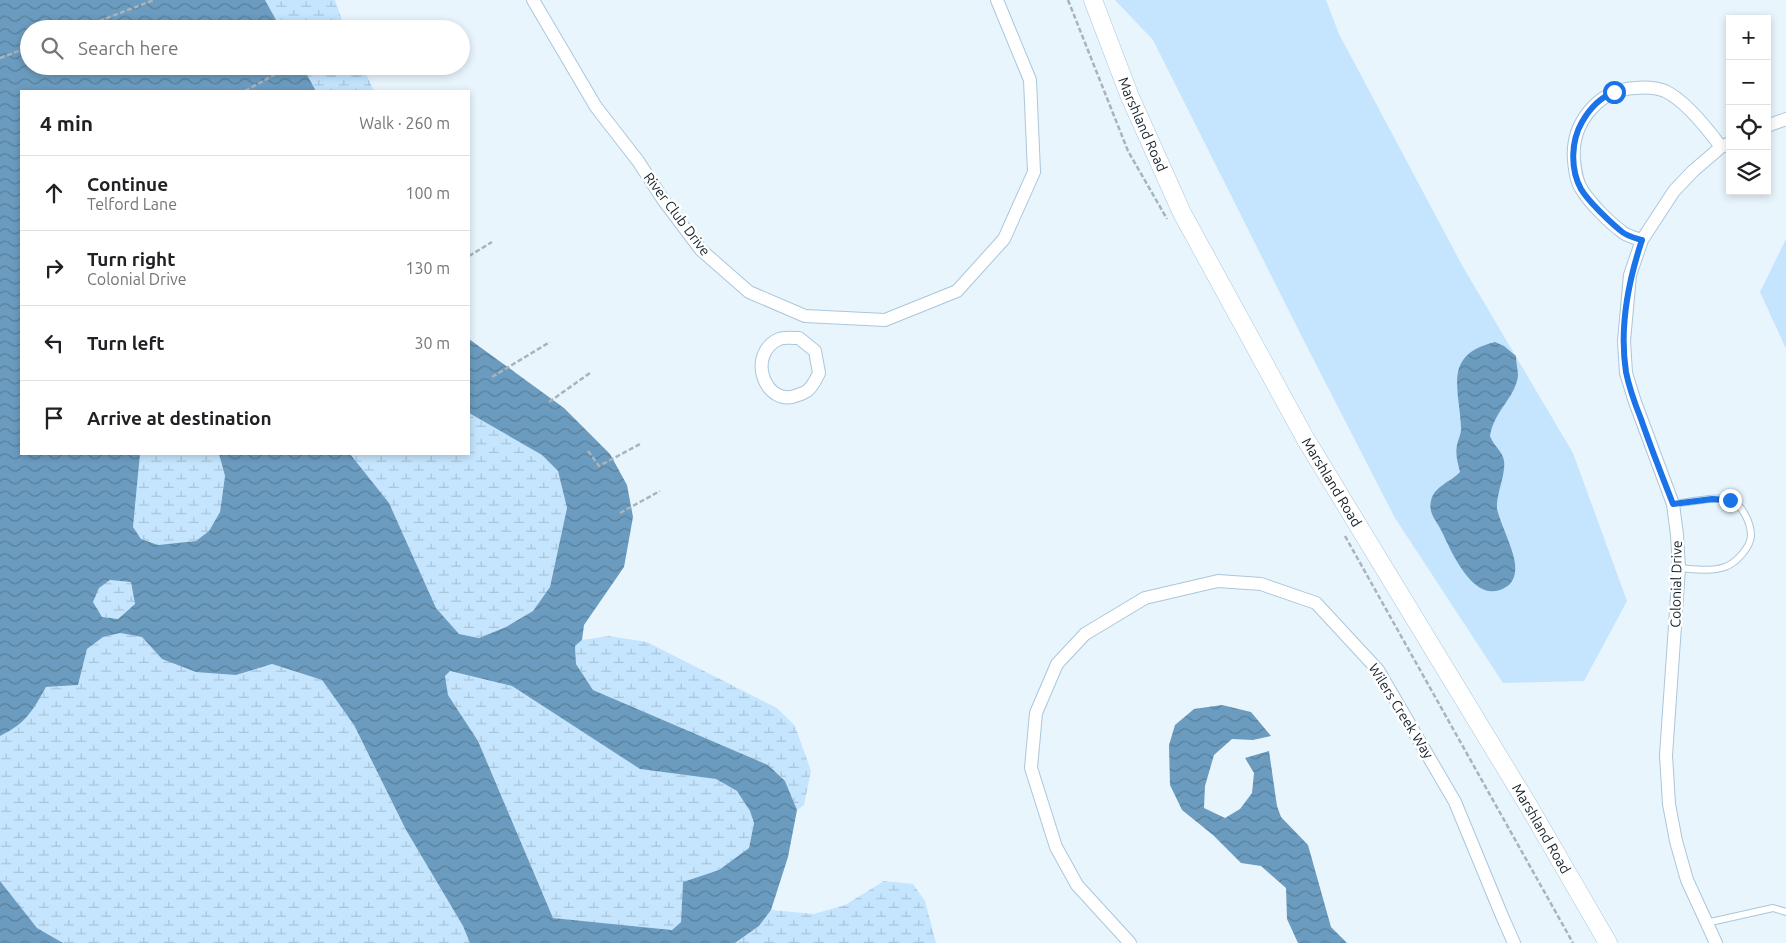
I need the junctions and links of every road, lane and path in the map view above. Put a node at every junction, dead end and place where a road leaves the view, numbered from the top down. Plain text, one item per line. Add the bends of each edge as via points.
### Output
1 (154, 0) edge
2 (533, 0) edge
3 (997, 0) edge
4 (1093, 0) edge
5 (102, 20) edge
6 (20, 50) edge
7 (0, 58) edge
8 (274, 75) edge
9 (247, 90) edge
10 (1786, 119) edge
11 (1771, 125) edge
12 (1725, 145) edge
13 (1642, 240) junction
14 (492, 242) dead end
15 (470, 255) edge
16 (804, 316) junction
17 (799, 338) junction
18 (550, 342) dead end
19 (590, 373) dead end
20 (492, 377) dead end
21 (549, 402) dead end
22 (642, 443) dead end
23 (588, 451) dead end
24 (660, 491) dead end
25 (1673, 504) junction
26 (620, 513) dead end
27 (1678, 568) junction
28 (1786, 912) edge
29 (1706, 924) junction
30 (1130, 943) edge
31 (1514, 943) edge
32 (1608, 943) edge
33 (1716, 943) edge

1 - 5 path
2 - 16 street, River Club Drive via 596,107 701,250 749,292
3 - 16 street, River Club Drive via 1030,80 1034,172 1004,239 957,291 885,320
4 - 32 street, Marshland Road via 1130,97 1182,213 1300,430
6 - 7 path
8 - 9 path
10 - 11 street
12 - 13 street, Colonial Drive via 1674,191
12 - 13 street via 1686,106 1664,91 1649,87 1625,88 1604,96 1589,110 1576,132 1573,151 1581,189 1622,232
13 - 25 street, Colonial Drive via 1630,275 1624,341 1626,372
14 - 15 path
16 - 17 street
17 - 17 street via 780,339 773,344 766,350 760,367 772,392 785,397 808,391 819,374 816,351
18 - 20 path
19 - 21 path
22 - 23 path via 599,466
24 - 26 path
25 - 27 street, Colonial Drive via 1678,535
25 - 27 lane via 1730,500 1741,508 1751,537 1738,559 1726,567 1713,570
27 - 29 street, Colonial Drive via 1666,755 1669,804 1687,880
28 - 29 lane via 1773,908
29 - 33 street, Colonial Drive
30 - 31 street, Wilers Creek Way via 1078,886 1056,847 1031,768 1036,714 1057,664 1085,634 1144,598 1218,581 1261,584 1316,603 1378,670 1456,802

